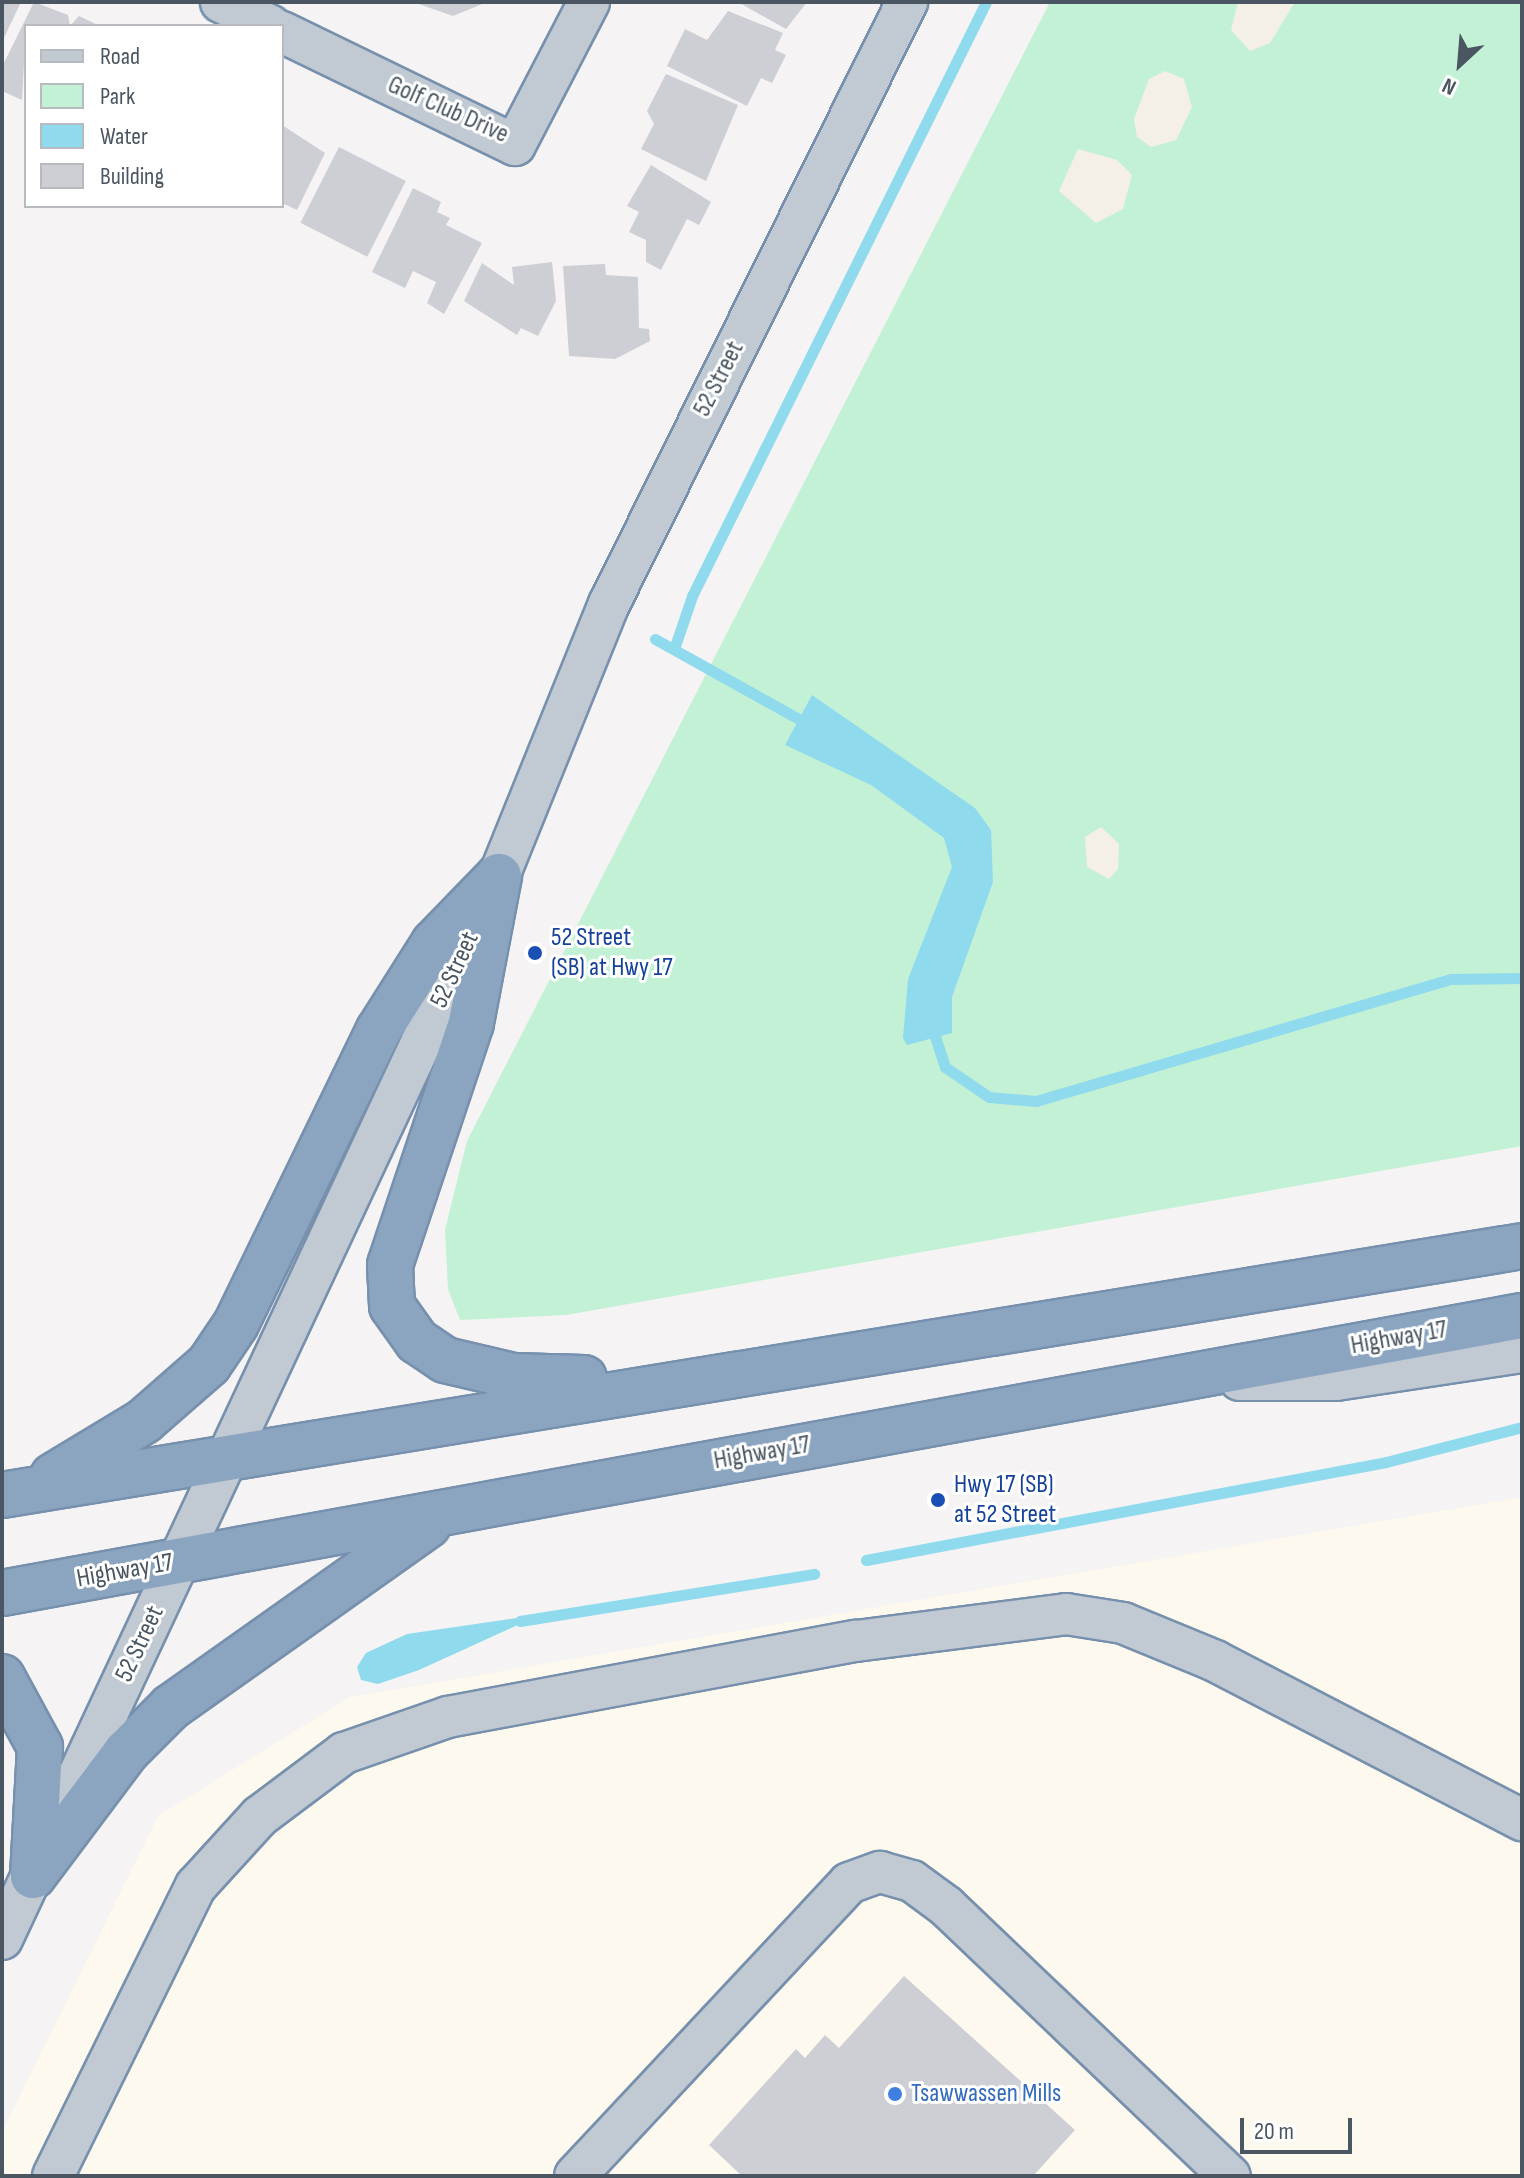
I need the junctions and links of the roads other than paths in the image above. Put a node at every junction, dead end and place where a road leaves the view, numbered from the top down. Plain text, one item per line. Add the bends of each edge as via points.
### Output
1 (221, 2) edge
2 (589, 2) edge
3 (907, 2) edge
4 (267, 24) edge
5 (284, 33) edge
6 (499, 876) junction
7 (1522, 1246) edge
8 (1522, 1316) edge
9 (1522, 1352) edge
10 (1160, 1380) junction
11 (682, 1381) junction
12 (228, 1455) junction
13 (14, 1493) edge
14 (451, 1510) junction
15 (180, 1560) junction
16 (2, 1593) edge
17 (2, 1677) edge
18 (1522, 1820) edge
19 (33, 1876) junction
20 (2, 1939) edge
21 (53, 2176) edge
22 (575, 2176) edge
23 (1230, 2176) edge

1 - 4 street
2 - 5 street, Golf Club Drive via 515,145
3 - 6 street, 52 Street via 609,604
6 - 11 highway via 471,1023 390,1265 392,1306 417,1341 480,1371
6 - 12 street, 52 Street
6 - 13 highway via 434,943 379,1030 236,1324 209,1364 144,1421
7 - 11 highway
8 - 10 highway, Highway 17
9 - 10 street via 1336,1380
10 - 14 highway, Highway 17
11 - 12 highway
12 - 13 highway
12 - 15 street, 52 Street
14 - 15 highway, Highway 17
14 - 19 highway via 359,1568 171,1707 126,1752
15 - 16 highway, Highway 17
15 - 19 street, 52 Street
17 - 19 highway via 40,1747
18 - 21 street via 1215,1661 1123,1623 1066,1614 856,1641 448,1717 344,1753 260,1816 196,1886
19 - 20 street, 52 Street
22 - 23 street via 849,1883 880,1872 912,1881 946,1906

